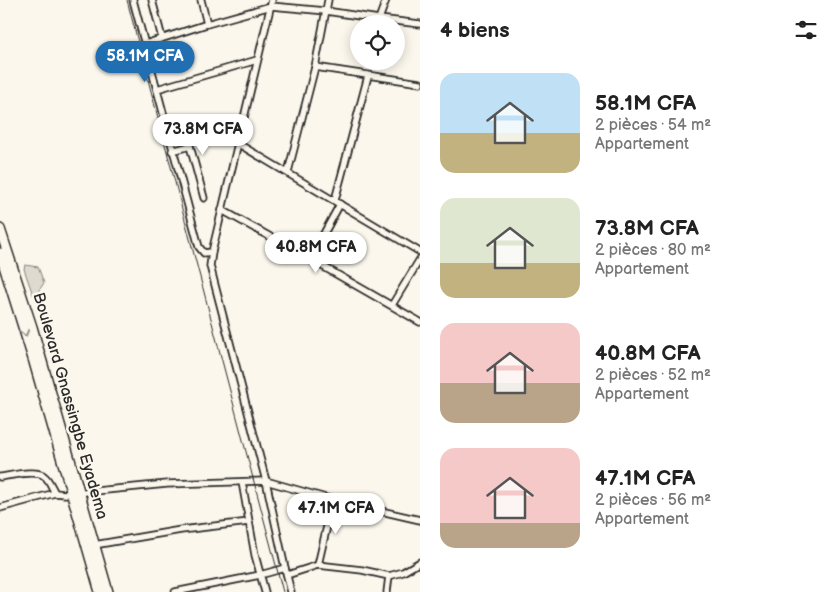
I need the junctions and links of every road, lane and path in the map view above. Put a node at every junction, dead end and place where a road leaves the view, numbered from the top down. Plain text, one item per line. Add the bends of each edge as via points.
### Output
1 (133, 0) edge
2 (152, 0) edge
3 (201, 0) edge
4 (328, 0) edge
5 (386, 0) edge
6 (271, 3) edge
7 (326, 11) junction
8 (350, 15) edge
9 (381, 15) edge
10 (405, 23) edge
11 (207, 24) junction
12 (420, 24) edge
13 (162, 38) junction
14 (145, 44) junction
15 (257, 60) junction
16 (315, 67) junction
17 (368, 76) junction
18 (420, 83) edge
19 (157, 89) junction
20 (183, 120) dead end
21 (237, 143) junction
22 (190, 146) junction
23 (172, 151) junction
24 (288, 172) junction
25 (204, 198) dead end
26 (337, 202) junction
27 (222, 210) junction
28 (0, 229) edge
29 (212, 252) junction
30 (420, 252) edge
31 (0, 253) edge
32 (310, 259) junction
33 (420, 259) edge
34 (392, 305) junction
35 (420, 322) edge
36 (0, 477) edge
37 (266, 481) junction
38 (242, 482) junction
39 (75, 492) junction
40 (55, 493) junction
41 (333, 500) junction
42 (0, 508) edge
43 (420, 520) edge
44 (249, 522) junction
45 (94, 545) junction
46 (420, 562) edge
47 (318, 565) junction
48 (285, 568) junction
49 (260, 575) junction
50 (287, 575) junction
51 (389, 576) junction
52 (198, 590) edge
53 (100, 592) edge
54 (108, 592) edge
55 (175, 592) edge
56 (265, 592) edge
57 (291, 592) edge
58 (387, 592) edge

1 - 14 street
2 - 13 street
3 - 11 street
4 - 7 street
5 - 9 street
6 - 7 street
6 - 11 street
6 - 15 street
7 - 8 street
7 - 16 street
10 - 12 street
11 - 13 street
13 - 14 street
14 - 19 street
15 - 19 street
15 - 21 street
16 - 17 street
16 - 24 street
17 - 18 street
17 - 26 street
19 - 23 street
20 - 22 street
21 - 24 street
21 - 27 street
22 - 23 street
22 - 25 street
23 - 29 street via 198,247 204,253
24 - 26 street
26 - 30 street
26 - 32 street
27 - 29 street
27 - 32 street
28 - 39 highway, Boulevard Gnassingbe Eyadema via 32,327
29 - 37 street via 210,266
31 -> 39 highway, Boulevard Gnassingbe Eyadema
32 - 34 street
33 - 34 street
34 - 35 street
36 - 40 street via 41,474
37 - 38 street
37 - 41 street
37 - 48 street
38 - 39 street
38 - 44 street
39 - 40 street
39 - 45 highway, Boulevard Gnassingbe Eyadema
39 - 53 highway, Boulevard Gnassingbe Eyadema
40 - 42 street
41 - 43 street
41 - 47 street
44 - 45 street
44 - 49 street
45 - 54 highway, Boulevard Gnassingbe Eyadema
46 - 51 street
47 - 50 street
47 - 51 street
48 - 49 street
48 - 50 street
49 - 52 street
49 - 56 street
50 - 57 street
51 - 58 street
52 - 55 street

